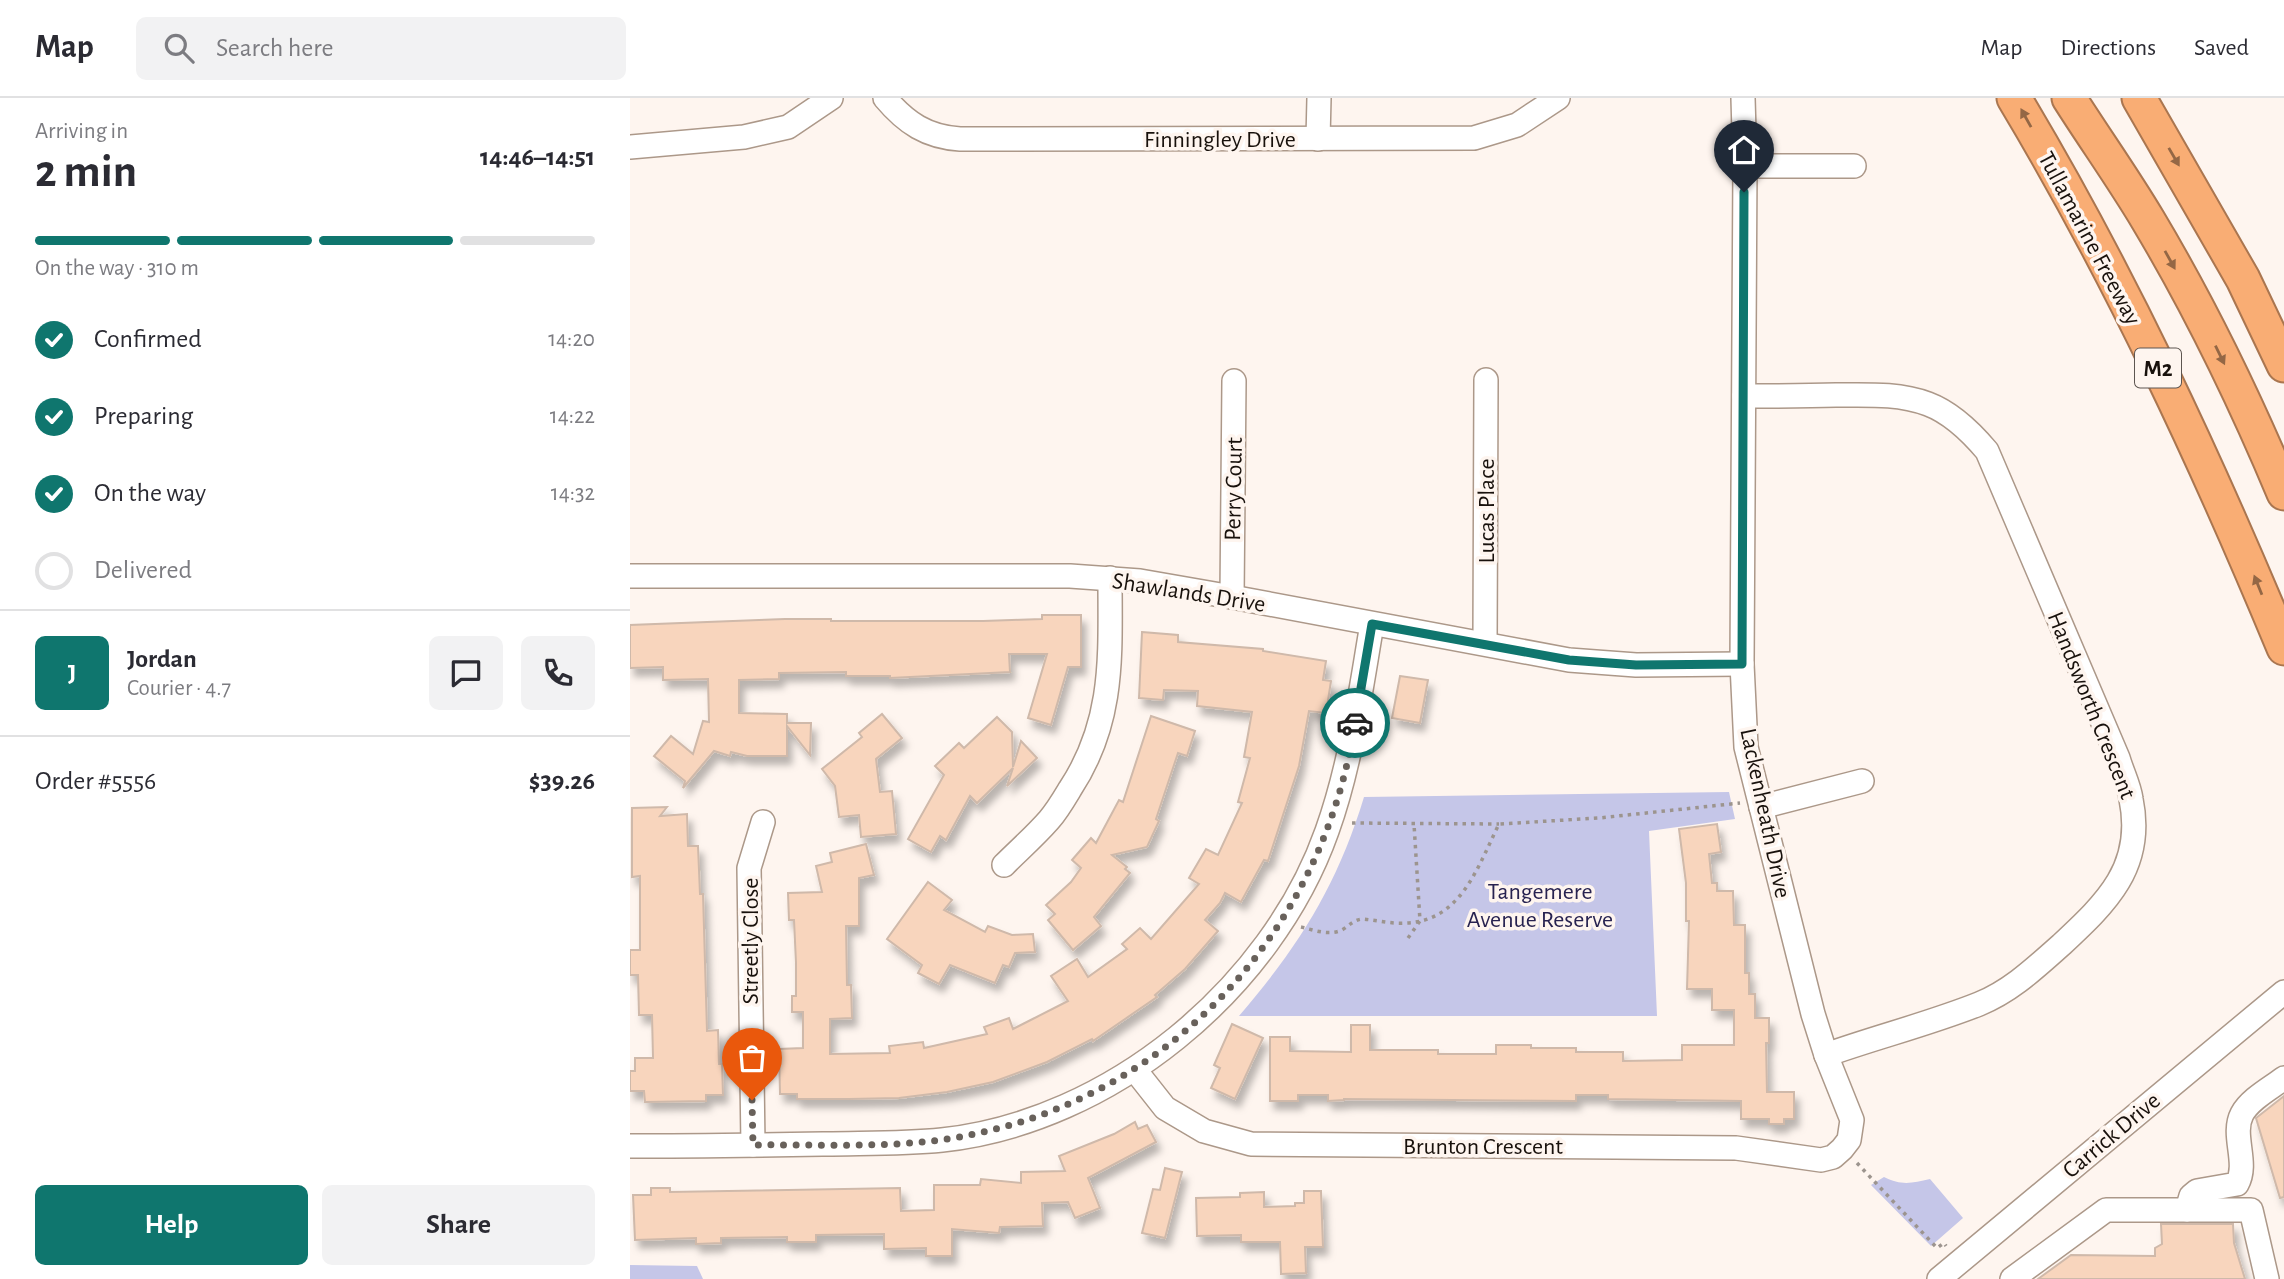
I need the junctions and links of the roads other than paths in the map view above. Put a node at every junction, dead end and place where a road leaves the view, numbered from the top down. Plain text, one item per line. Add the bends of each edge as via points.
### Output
1 (831, 98) edge
2 (885, 98) edge
3 (1319, 98) edge
4 (1558, 98) edge
5 (1743, 98) edge
6 (2014, 98) edge
7 (2069, 98) edge
8 (2079, 98) edge
9 (2140, 98) edge
10 (1318, 139) junction
11 (630, 147) edge
12 (1745, 166) junction
13 (1854, 166) dead end
14 (2147, 219) junction
15 (2284, 365) edge
16 (1486, 380) dead end
17 (1234, 382) dead end
18 (1744, 396) junction
19 (2284, 493) edge
20 (630, 576) edge
21 (1110, 578) junction
22 (1232, 597) junction
23 (1372, 624) junction
24 (1485, 643) junction
25 (2284, 648) edge
26 (1742, 664) junction
27 (1862, 781) dead end
28 (1760, 803) junction
29 (763, 822) dead end
30 (1004, 865) dead end
31 (2284, 992) edge
32 (1826, 1055) junction
33 (1135, 1070) junction
34 (2284, 1078) edge
35 (753, 1145) junction
36 (1846, 1145) joint
37 (630, 1146) edge
38 (2187, 1210) junction
39 (1939, 1279) edge
40 (2012, 1279) edge
41 (2267, 1279) edge

1 - 11 street via 788,127 744,137
2 - 10 street, Finningley Drive via 909,123 942,138
3 - 10 street
4 - 10 street, Finningley Drive via 1517,125 1474,138
5 - 12 street, Lackenheath Drive
25 -> 6 highway, Tullamarine Freeway / M2 via 2191,435
7 - 14 highway, Tullamarine Freeway / M2
8 - 14 highway
9 -> 15 highway via 2243,279
12 - 13 street
12 - 18 street, Lackenheath Drive
14 -> 19 highway, Tullamarine Freeway / M2 via 2189,294
16 - 24 street, Lucas Place
17 - 22 street, Perry Court
18 - 26 street, Lackenheath Drive
18 - 32 street, Handsworth Crescent via 1907,398 1949,415 1975,436 1987,451 2131,797 2131,852 2114,889 2032,971 1979,1004
20 - 21 street, Shawlands Drive
21 - 22 street, Shawlands Drive
21 - 30 street via 1110,656 1099,733 1085,768 1051,818
22 - 23 street, Shawlands Drive
23 - 24 street, Shawlands Drive
23 - 33 street via 1342,785 1327,833 1283,921 1236,983
24 - 26 street, Shawlands Drive via 1569,660
26 - 28 street, Lackenheath Drive via 1746,747
27 - 28 street
28 - 32 street, Lackenheath Drive
29 - 35 street, Streetly Close via 749,868
31 - 39 street, Carrick Drive
32 - 36 street, Lackenheath Drive via 1852,1120
33 - 35 street via 1032,1118 961,1136 897,1143
33 - 36 street, Brunton Crescent via 1165,1108 1204,1131 1251,1144 1736,1148 1821,1160 1833,1157
34 - 38 street via 2241,1116 2242,1176 2238,1184 2197,1191
35 - 37 street
38 - 40 street via 2106,1210
38 - 41 street via 2251,1210

